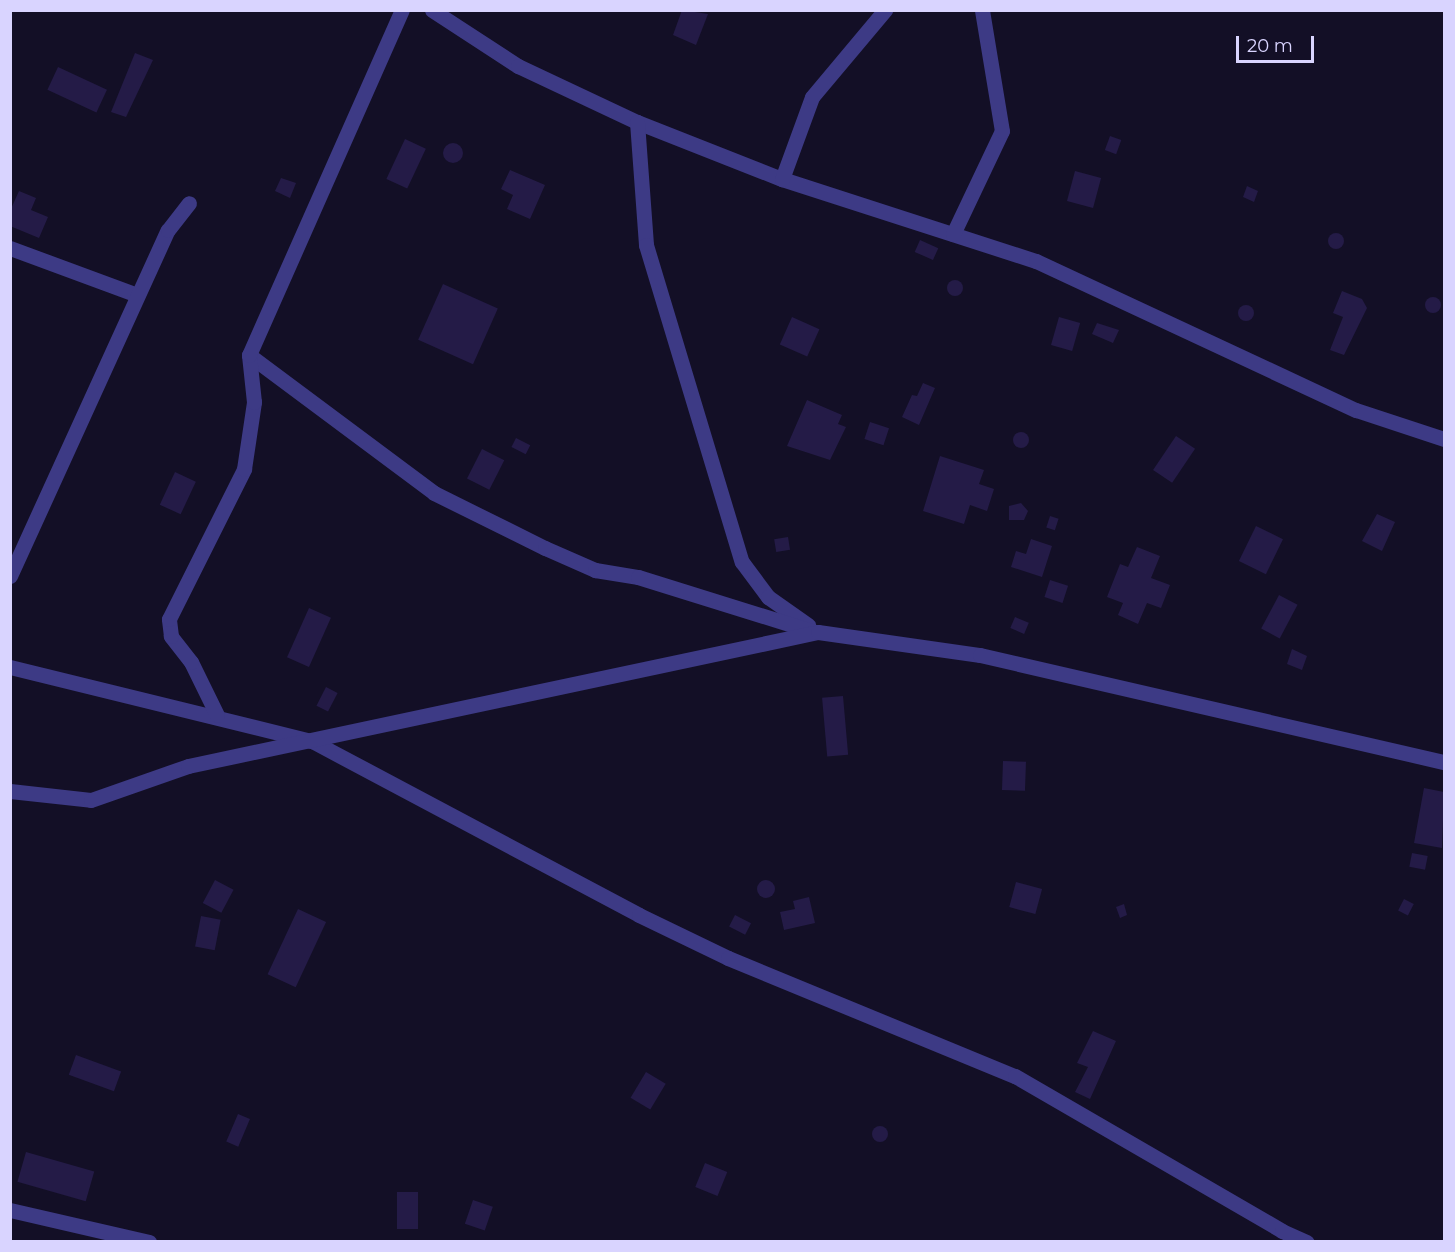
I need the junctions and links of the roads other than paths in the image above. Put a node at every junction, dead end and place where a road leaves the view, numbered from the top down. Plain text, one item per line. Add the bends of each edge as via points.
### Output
1 (402, 10) edge
2 (432, 10) edge
3 (885, 10) edge
4 (982, 10) edge
5 (638, 122) junction
6 (782, 179) junction
7 (189, 203) dead end
8 (953, 234) junction
9 (10, 248) edge
10 (138, 296) junction
11 (249, 355) junction
12 (1444, 439) edge
13 (10, 576) edge
14 (818, 632) junction
15 (10, 667) edge
16 (217, 715) junction
17 (312, 741) junction
18 (1444, 762) edge
19 (10, 791) edge
20 (10, 1210) edge
21 (149, 1242) edge
22 (1307, 1242) edge

1 - 11 street
2 - 5 street via 518,66
3 - 6 street via 812,97
4 - 8 street via 1002,131
5 - 6 street
5 - 14 street via 646,246 742,562 768,597
6 - 8 street
7 - 10 street via 168,230
8 - 12 street via 1036,261 1356,410
9 - 10 street
10 - 13 street
11 - 14 street via 434,493 545,548 595,570 638,577
11 - 16 street via 254,402 244,469 169,619 171,636 191,662
14 - 17 street
14 - 18 street via 980,655
15 - 16 street
16 - 17 street
17 - 19 street via 188,766 91,800
17 - 22 street via 639,915 728,958 1015,1076
20 - 21 street

